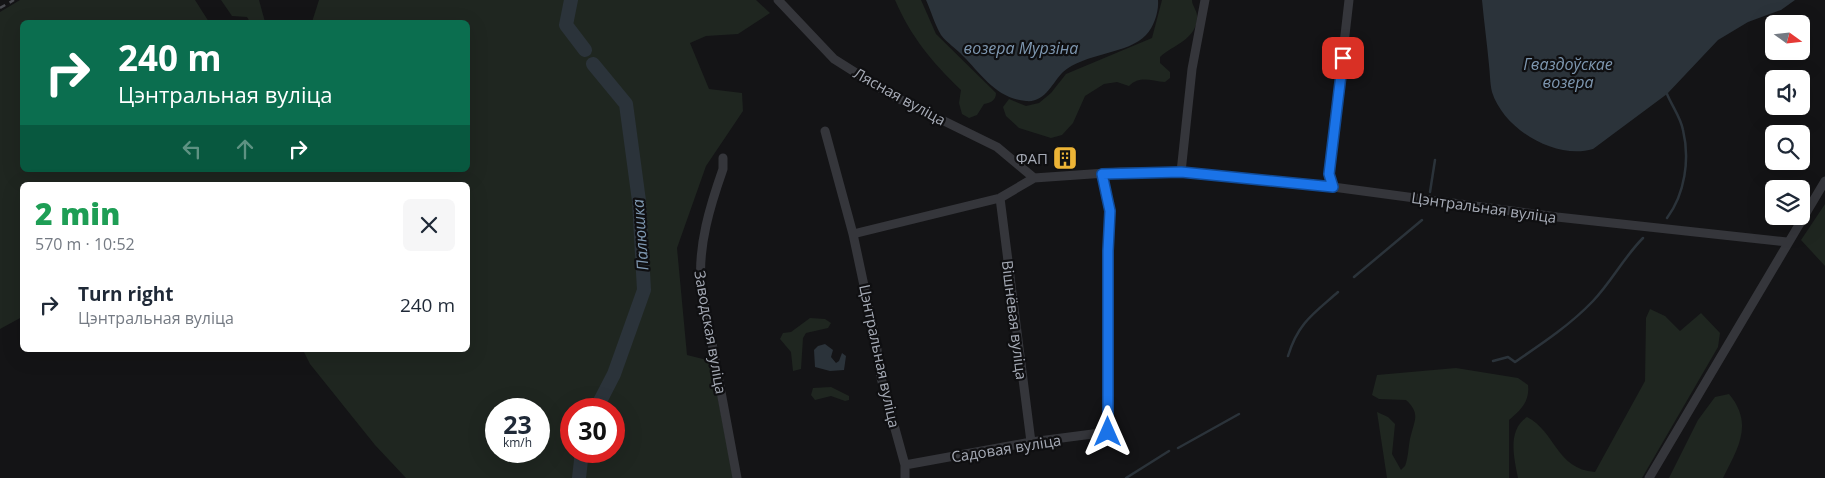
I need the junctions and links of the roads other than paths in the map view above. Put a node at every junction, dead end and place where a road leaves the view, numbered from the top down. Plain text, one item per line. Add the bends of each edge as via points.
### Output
1 (778, 0) edge
2 (1205, 0) edge
3 (1349, 0) edge
4 (825, 131) dead end
5 (723, 158) dead end
6 (1181, 172) junction
7 (1102, 174) junction
8 (1034, 178) junction
9 (1825, 181) edge
10 (1333, 187) junction
11 (1000, 198) junction
12 (853, 234) junction
13 (1787, 242) junction
14 (1031, 442) junction
15 (905, 465) junction
16 (737, 478) edge
17 (905, 478) edge
18 (1649, 478) edge

1 - 8 street, Лясная вуліца via 834,59 891,95 997,147
2 - 6 street via 1192,69
3 - 10 street via 1329,174
4 - 12 street, Цэнтральная вуліца
5 - 16 street, Заводская вуліца via 699,263 700,284
6 - 7 street, Цэнтральная вуліца
6 - 10 street, Цэнтральная вуліца
7 - 8 street, Цэнтральная вуліца
7 - 14 street, Садовая вуліца via 1110,211 1108,432
8 - 11 street, Цэнтральная вуліца
9 - 13 street
10 - 13 street, Цэнтральная вуліца
11 - 12 street, Цэнтральная вуліца
11 - 14 street, Вішнёвая вуліца
12 - 15 street, Цэнтральная вуліца via 881,378
13 - 18 street
14 - 15 street, Садовая вуліца
15 - 17 street, Цэнтральная вуліца

